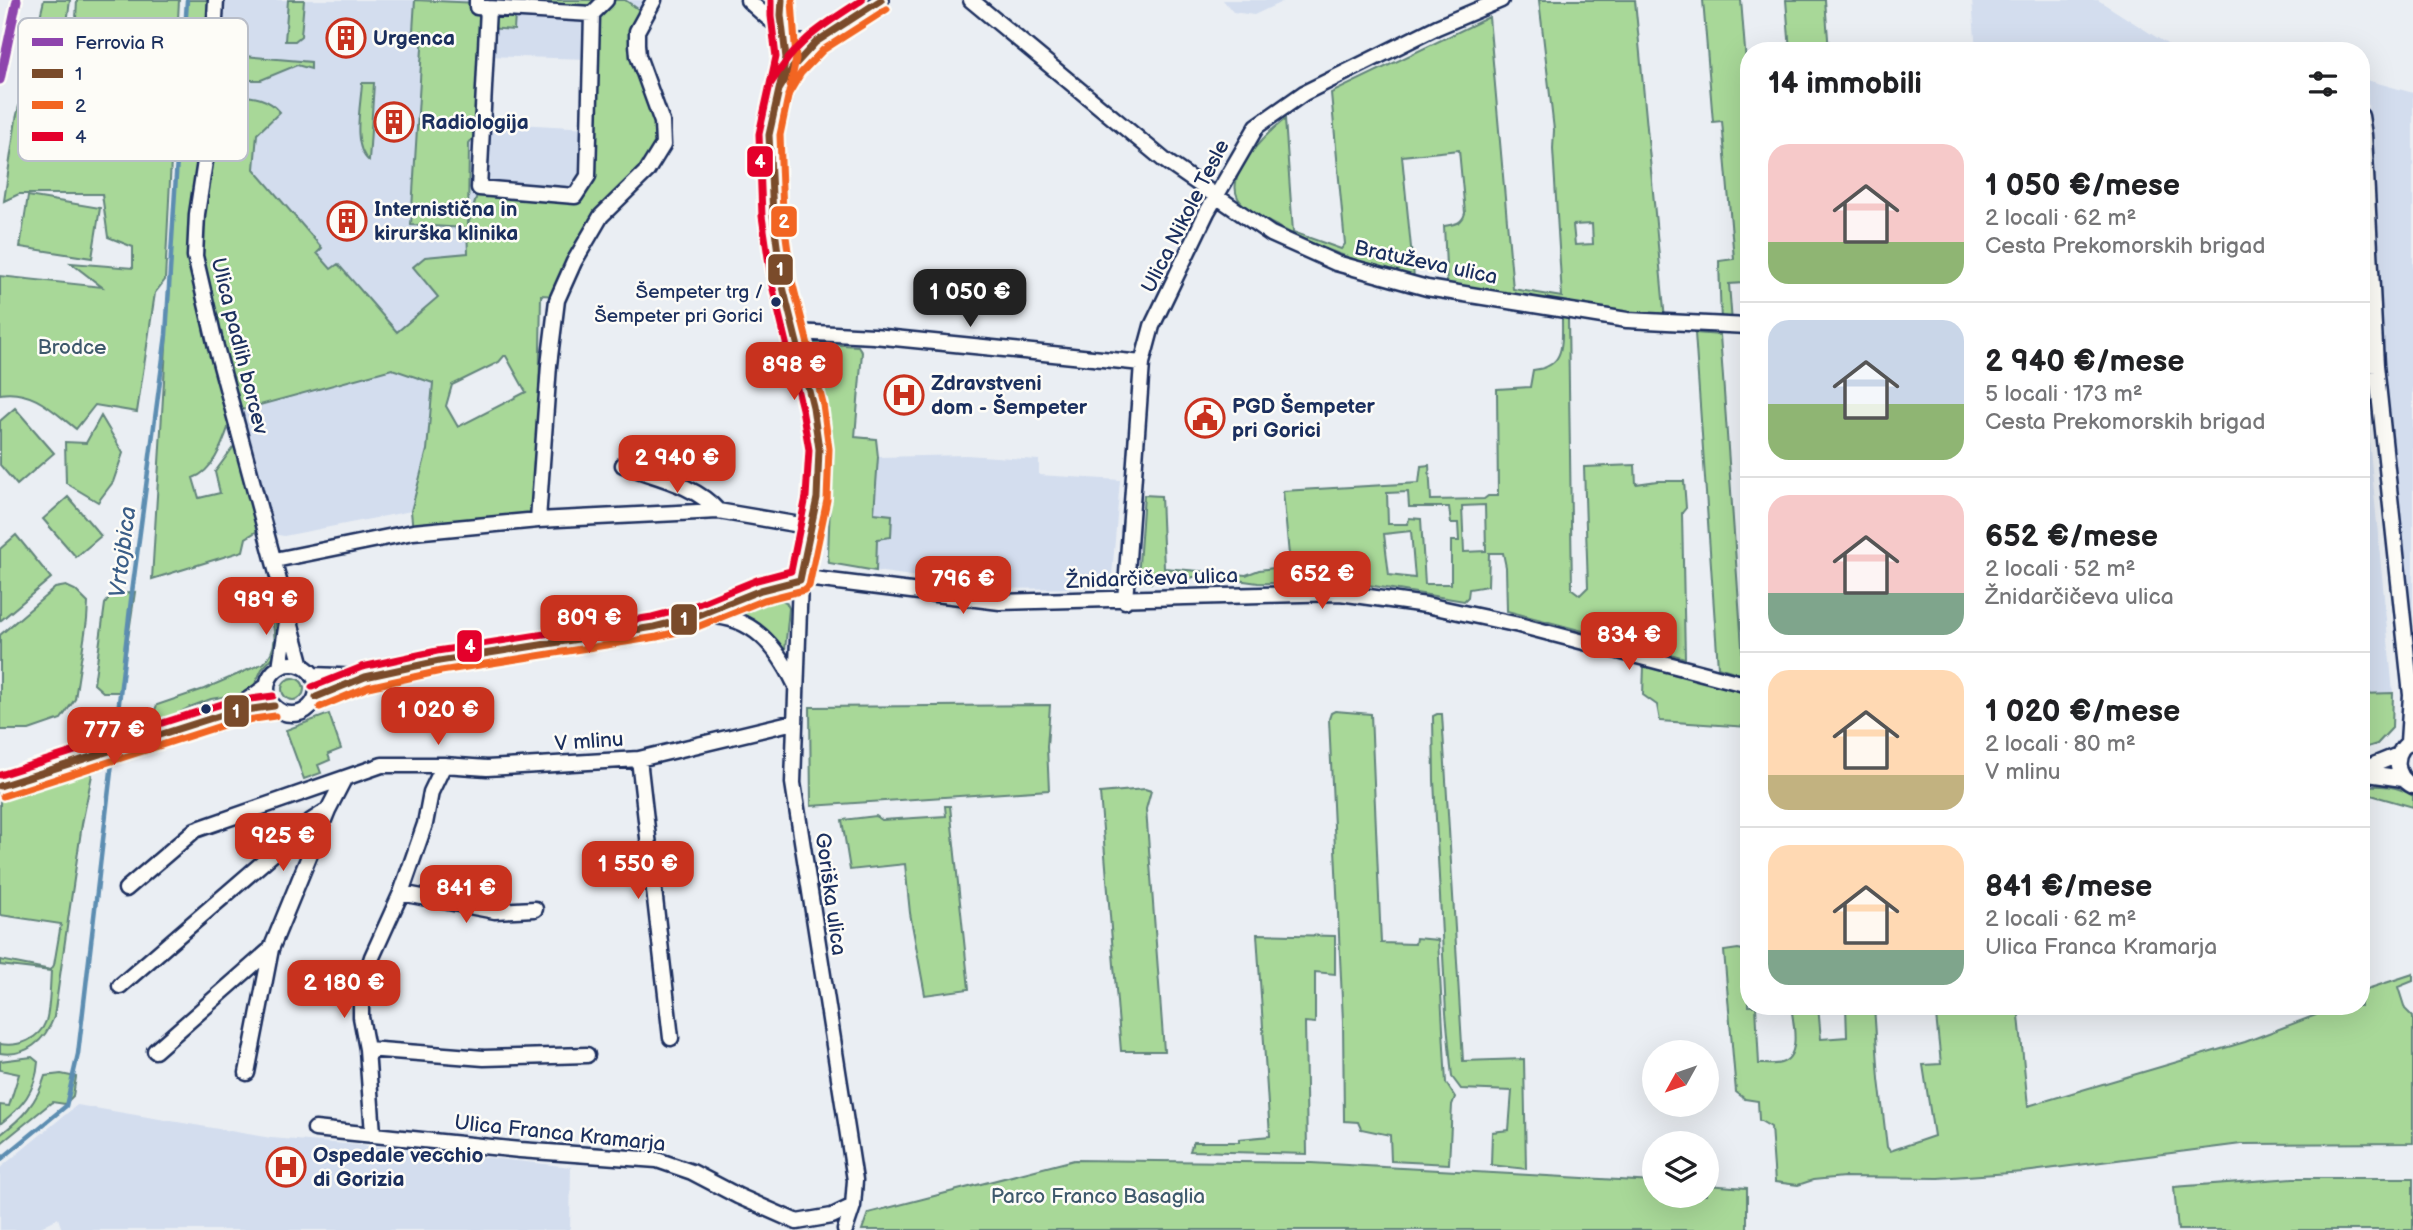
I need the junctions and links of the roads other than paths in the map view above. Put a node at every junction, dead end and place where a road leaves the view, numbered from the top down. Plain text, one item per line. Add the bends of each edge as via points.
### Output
1 (216, 0) edge
2 (606, 0) edge
3 (654, 0) edge
4 (748, 0) edge
5 (782, 0) edge
6 (881, 0) edge
7 (971, 0) edge
8 (1501, 0) edge
9 (483, 4) edge
10 (593, 14) junction
11 (215, 18) edge
12 (782, 28) junction
13 (816, 41) junction
14 (779, 90) junction
15 (205, 161) edge
16 (1215, 195) junction
17 (2370, 250) edge
18 (1740, 326) edge
19 (795, 332) junction
20 (1142, 363) junction
21 (2370, 364) edge
22 (2376, 365) junction
23 (622, 465) dead end
24 (718, 510) junction
25 (538, 520) junction
26 (812, 527) junction
27 (275, 560) junction
28 (800, 579) junction
29 (1125, 601) junction
30 (288, 614) junction
31 (694, 617) junction
32 (280, 667) junction
33 (308, 671) junction
34 (365, 677) junction
35 (1740, 683) edge
36 (796, 685) junction
37 (267, 686) junction
38 (316, 697) junction
39 (2412, 697) edge
40 (274, 706) junction
41 (231, 712) junction
42 (794, 722) junction
43 (2410, 741) edge
44 (2398, 755) junction
45 (639, 759) junction
46 (444, 765) junction
47 (2370, 768) edge
48 (2370, 774) edge
49 (344, 779) junction
50 (2408, 783) edge
51 (0, 786) edge
52 (328, 810) junction
53 (126, 890) dead end
54 (401, 894) junction
55 (534, 909) dead end
56 (271, 949) junction
57 (120, 986) dead end
58 (671, 1038) dead end
59 (367, 1049) junction
60 (155, 1051) dead end
61 (587, 1055) dead end
62 (247, 1073) dead end
63 (316, 1129) dead end
64 (373, 1135) junction
65 (852, 1209) junction
66 (845, 1230) edge

1 - 11 street, Ulica padlih borcev
2 - 10 street
3 - 25 street via 637,31 637,44 662,122 663,145 647,171 601,216 557,300
4 - 12 street
5 - 12 street, Goriška ulica
6 - 13 street
7 - 16 street, Bratuževa ulica via 1164,160
8 - 16 street, Ulica Nikole Tesle via 1304,93 1256,126
9 - 10 street
9 - 10 street via 479,188 575,196 588,176
12 - 13 street via 793,40
12 - 14 street, Goriška ulica via 786,58
13 - 14 street
14 - 19 street, Goriška ulica via 769,144 782,284
15 - 27 street, Ulica padlih borcev via 195,256
16 - 18 street, Bratuževa ulica via 1271,234 1336,263 1427,288 1627,320
16 - 20 street, Ulica Nikole Tesle via 1152,326
17 - 22 street
19 - 20 street
19 - 26 street, Goriška ulica via 819,451
20 - 29 street, Ulica Nikole Tesle
21 - 22 street
22 - 39 street
23 - 24 street via 688,489
24 - 25 street
24 - 26 street
25 - 27 street via 413,532
26 - 28 street, Goriška ulica
27 - 30 street, Ulica padlih borcev
28 - 29 street, Žnidarčičeva ulica via 1000,602
28 - 31 street, Žnidarčičeva ulica
28 - 36 street, Goriška ulica
29 - 35 street, Žnidarčičeva ulica via 1340,593 1519,625
30 - 32 street, Ulica padlih borcev
30 - 33 street, Ulica padlih borcev
31 - 34 street
31 - 36 street via 722,616 761,635 772,644
32 - 33 street via 287,664
32 - 37 street
33 - 34 street
33 - 38 street via 316,682
34 - 38 street
36 - 42 street, Goriška ulica
37 - 40 street
37 - 41 street
38 - 40 street via 301,712 286,713
39 - 43 street
40 - 41 street
41 - 51 street
42 - 45 street, V mlinu
42 - 65 street, Goriška ulica via 793,783 855,1180
43 - 44 street
44 - 47 street
44 - 50 street via 2397,768
45 - 46 street, V mlinu via 487,768
45 - 58 street
46 - 49 street, V mlinu via 382,765
46 - 54 street via 431,792
48 - 50 street
49 - 52 street
49 - 53 street, V mlinu via 195,830
52 - 56 street
52 - 57 street
54 - 55 street via 495,911
54 - 59 street via 361,991
56 - 60 street
56 - 62 street
59 - 61 street via 484,1058
59 - 64 street
63 - 64 street, Ulica Franca Kramarja
64 - 65 street, Ulica Franca Kramarja via 657,1160 797,1222
65 - 66 street, Goriška ulica

